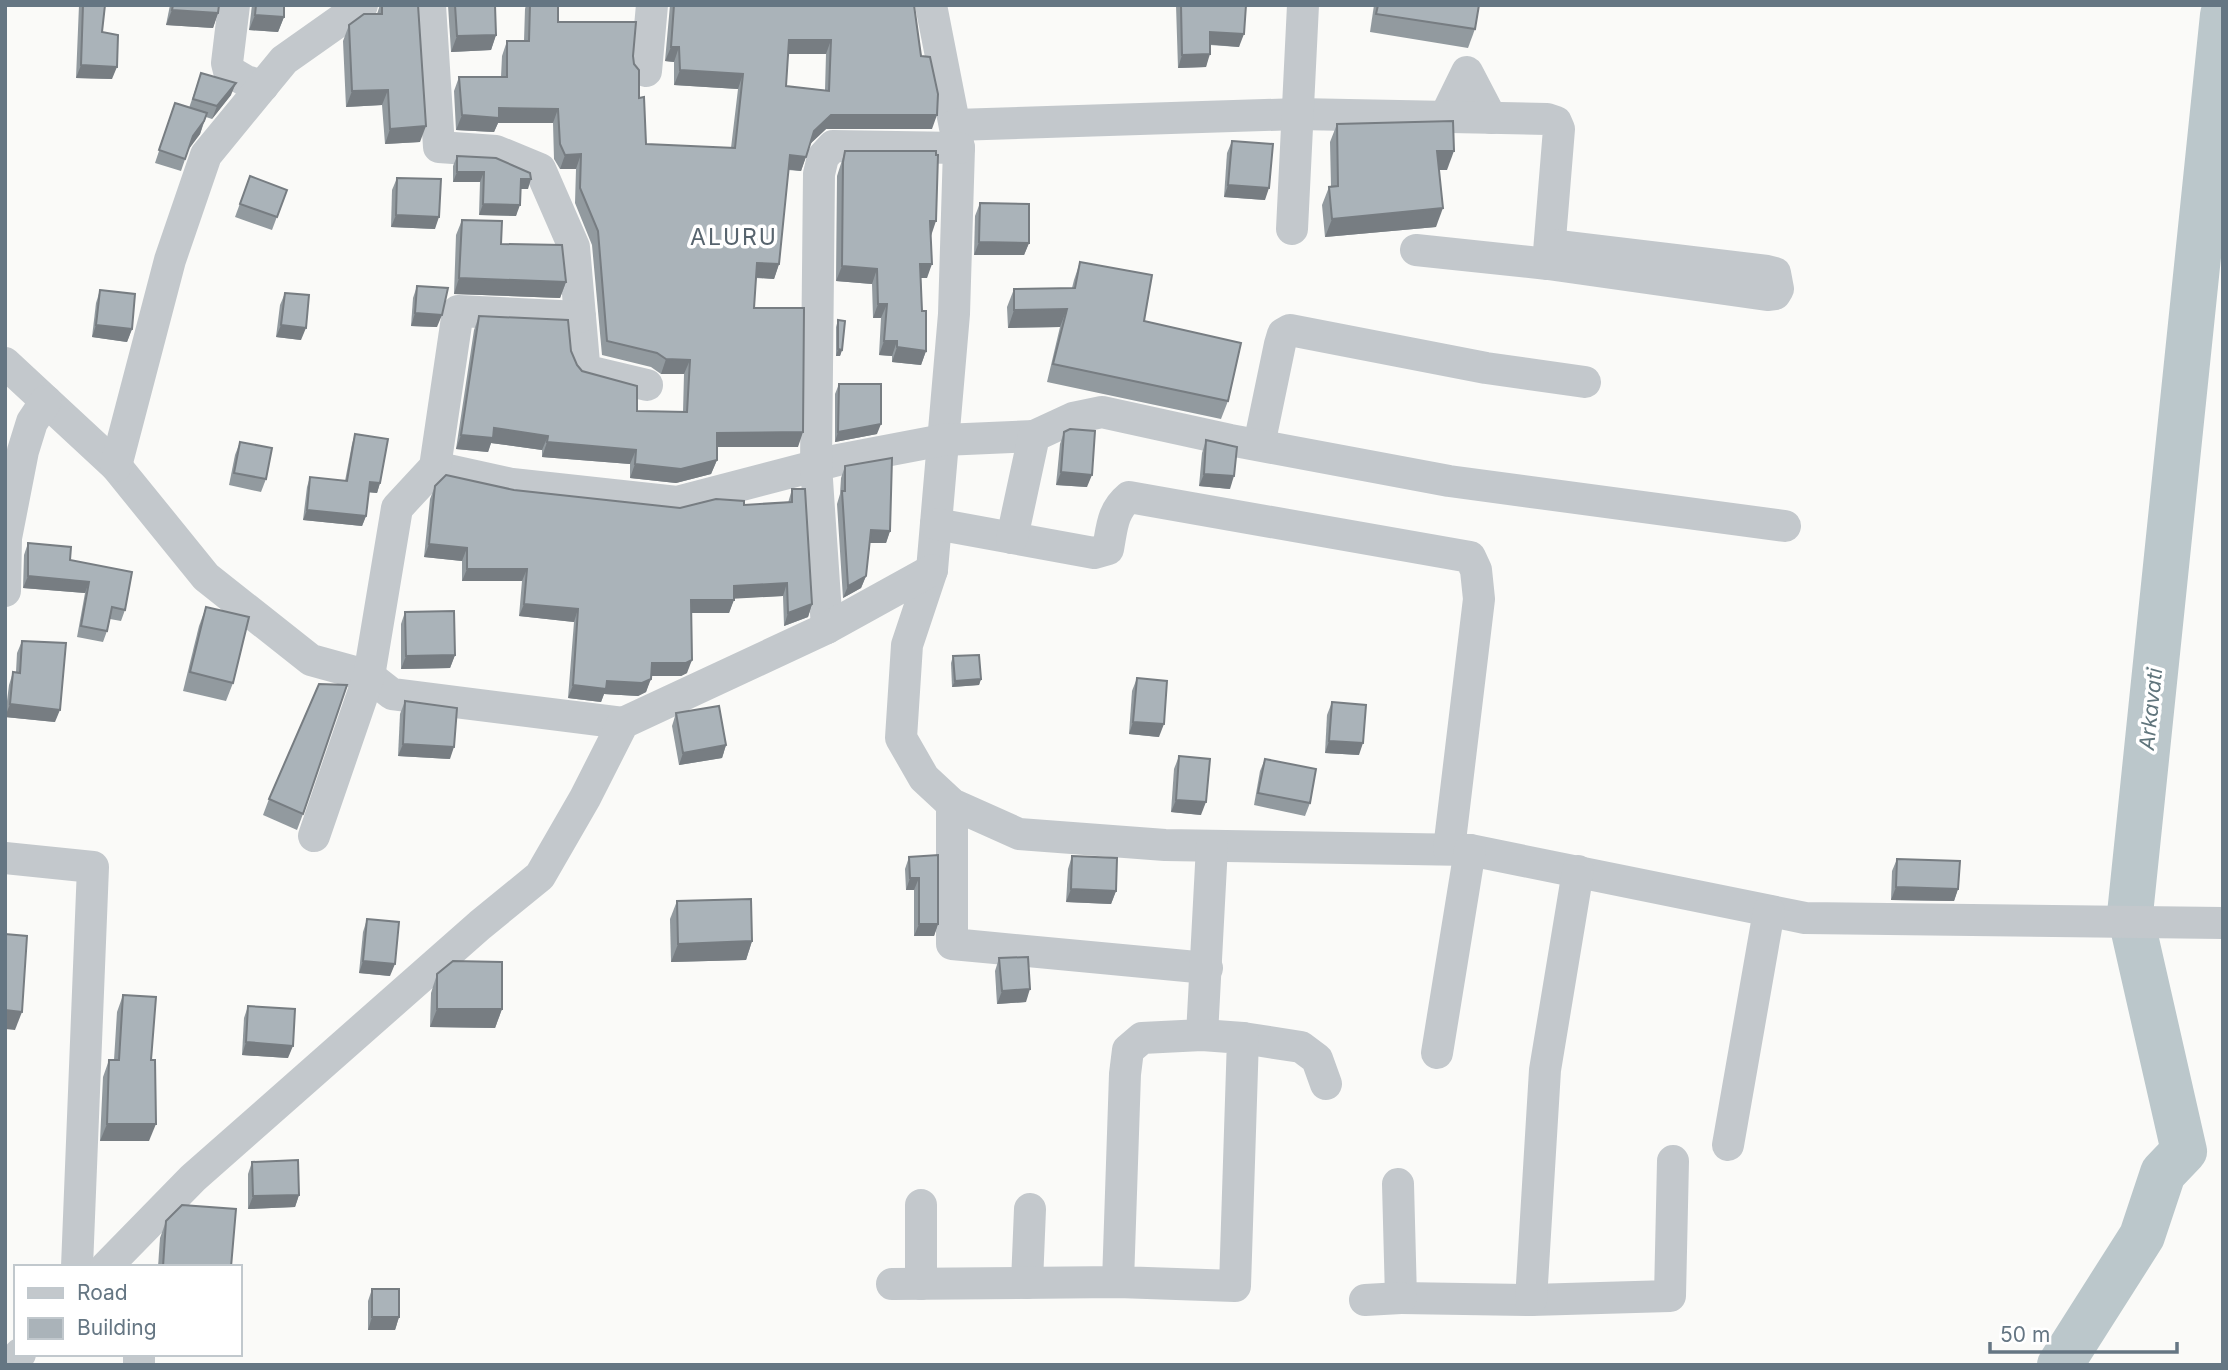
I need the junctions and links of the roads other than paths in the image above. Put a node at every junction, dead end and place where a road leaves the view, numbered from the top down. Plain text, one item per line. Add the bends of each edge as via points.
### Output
1 (234, 5) edge
2 (362, 5) edge
3 (430, 5) edge
4 (652, 5) edge
5 (931, 5) edge
6 (1303, 5) edge
7 (646, 71) dead end
8 (263, 86) junction
9 (1298, 114) junction
10 (1445, 117) junction
11 (1491, 118) junction
12 (957, 137) junction
13 (1292, 229) dead end
14 (1416, 250) dead end
15 (1549, 255) junction
16 (580, 317) junction
17 (5, 363) edge
18 (1585, 382) dead end
19 (647, 385) dead end
20 (46, 401) junction
21 (1034, 436) junction
22 (943, 440) junction
23 (1259, 445) junction
24 (816, 465) junction
25 (116, 466) junction
26 (435, 467) junction
27 (936, 524) junction
28 (1785, 526) dead end
29 (1012, 538) junction
30 (932, 570) junction
31 (5, 591) edge
32 (827, 628) junction
33 (369, 676) junction
34 (623, 723) junction
35 (952, 804) junction
36 (314, 836) dead end
37 (1212, 846) junction
38 (1460, 849) junction
39 (5, 858) edge
40 (1578, 872) junction
41 (1769, 911) junction
42 (2223, 923) edge
43 (1207, 968) junction
44 (1202, 1035) junction
45 (1243, 1038) junction
46 (1437, 1054) dead end
47 (1326, 1084) dead end
48 (1728, 1145) dead end
49 (1673, 1161) dead end
50 (1398, 1184) dead end
51 (921, 1205) dead end
52 (1030, 1209) dead end
53 (139, 1233) junction
54 (76, 1265) edge
55 (108, 1265) edge
56 (141, 1265) edge
57 (1118, 1282) junction
58 (1027, 1283) junction
59 (1401, 1298) junction
60 (1365, 1300) dead end
61 (1531, 1300) junction

1 - 8 street via 229,71
2 - 8 street via 284,60
3 - 16 street via 439,147 496,151 540,169 575,247
4 - 7 street
5 - 12 street
6 - 9 street
8 - 25 street via 206,155 170,260
9 - 10 street
9 - 12 street
9 - 13 street
10 - 11 street
10 - 11 street via 1467,72
11 - 15 street via 1556,122 1559,135
12 - 22 street via 954,314
12 - 24 street via 833,146 823,157 819,174
14 - 15 street
15 - 15 street via 1767,295 1778,289 1775,273 1767,271
16 - 19 street via 588,371
16 - 26 street via 458,311
17 - 20 street
18 - 23 street via 1290,330 1280,344
20 - 25 street
20 - 31 street via 32,422 23,450 6,538
21 - 22 street
21 - 23 street via 1073,418 1102,412
21 - 29 street
22 - 24 street
22 - 27 street
23 - 28 street via 1449,481
24 - 26 street via 677,502 512,484
24 - 32 street
25 - 33 street via 206,577 311,660
26 - 33 street via 397,508
27 - 29 street
27 - 30 street
29 - 38 street via 1094,553 1108,549 1119,505 1129,497 1471,557 1479,599
30 - 32 street
30 - 35 street via 907,645 901,738 924,778
32 - 34 street
33 - 34 street via 393,694
33 - 36 street
34 - 53 street via 540,876 203,1169
35 - 37 street via 1019,834
35 - 43 street via 952,944
37 - 38 street
37 - 43 street
38 - 40 street
38 - 46 street
39 - 54 street via 93,867
40 - 41 street
40 - 61 street via 1545,1070
41 - 42 street via 1805,919
41 - 48 street
43 - 44 street
44 - 45 street
44 - 57 street via 1142,1038 1128,1050
45 - 47 street via 1301,1047 1317,1059
45 - 57 street via 1235,1286
49 - 61 street via 1670,1296
50 - 59 street
51 - 58 street via 906,1284
52 - 58 street
53 - 55 street
53 - 56 street
57 - 58 street
59 - 60 street
59 - 61 street

